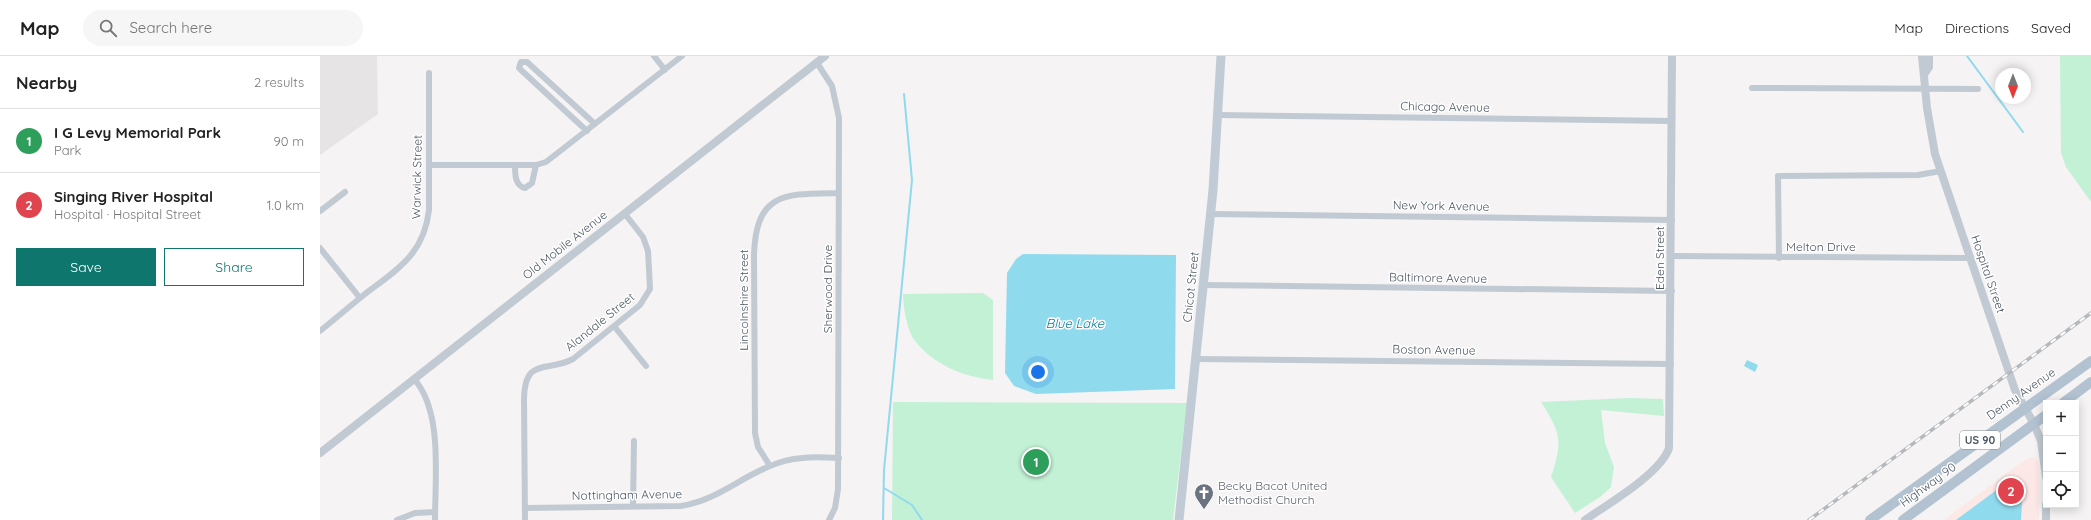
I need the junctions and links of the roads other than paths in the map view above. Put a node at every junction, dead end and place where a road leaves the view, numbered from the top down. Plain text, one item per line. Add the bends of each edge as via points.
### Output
1 (654, 56) edge
2 (682, 56) edge
3 (825, 56) edge
4 (1221, 56) edge
5 (1672, 56) edge
6 (1922, 56) edge
7 (1929, 56) edge
8 (817, 63) junction
9 (665, 70) junction
10 (429, 73) dead end
11 (1925, 73) junction
12 (1752, 88) dead end
13 (1925, 88) junction
14 (1978, 89) dead end
15 (1218, 115) junction
16 (1672, 121) junction
17 (595, 124) junction
18 (587, 131) junction
19 (429, 165) junction
20 (536, 165) junction
21 (515, 166) junction
22 (1941, 171) junction
23 (345, 192) dead end
24 (838, 193) junction
25 (320, 211) edge
26 (625, 214) junction
27 (1211, 214) junction
28 (1672, 220) junction
29 (320, 248) edge
30 (1672, 256) junction
31 (1779, 258) junction
32 (1970, 258) junction
33 (1204, 285) junction
34 (1672, 291) junction
35 (360, 298) junction
36 (614, 326) junction
37 (320, 331) edge
38 (1196, 359) junction
39 (2091, 361) edge
40 (1671, 364) junction
41 (646, 366) dead end
42 (414, 379) junction
43 (2091, 382) edge
44 (2067, 400) edge
45 (2023, 408) junction
46 (2043, 417) edge
47 (2034, 424) junction
48 (634, 441) dead end
49 (320, 453) edge
50 (839, 458) junction
51 (770, 466) junction
52 (2045, 472) edge
53 (634, 507) junction
54 (525, 508) junction
55 (2046, 508) edge
56 (435, 512) junction
57 (397, 520) edge
58 (435, 520) edge
59 (526, 520) edge
60 (829, 520) edge
61 (1179, 520) edge
62 (1585, 520) edge
63 (1870, 520) edge
64 (1902, 520) edge
65 (2046, 520) edge

1 - 9 street
2 - 9 street
3 - 8 street, Old Mobile Avenue
4 - 15 main road, Chicot Street
5 - 16 street, Eden Street
6 - 11 street, Hospital Street
7 - 11 street, Hospital Street via 1929,67
8 - 24 street, Sherwood Drive via 832,86 838,108
8 - 26 street, Old Mobile Avenue
9 - 17 street
10 - 19 street, Warwick Street
11 - 13 street, Hospital Street
12 - 13 street
13 - 14 street
13 - 22 street, Hospital Street via 1932,138
15 - 16 street, Chicago Avenue
15 - 27 main road, Chicot Street
16 - 28 street, Eden Street
17 - 18 street
17 - 18 street via 527,62 521,62 520,70
18 - 20 street via 553,158
19 - 21 street
19 - 35 street, Warwick Street via 429,210 421,242 400,267
20 - 21 street
20 - 21 street via 532,182 525,188 517,183
22 - 31 street via 1918,175 1778,176
22 - 32 street, Hospital Street
23 - 25 street
24 - 50 street, Sherwood Drive
24 - 51 street, Lincolnshire Street via 797,194 781,198 768,208 756,229 755,433 758,447
26 - 36 street, Alandale Street via 646,244 651,280 650,289 640,305
26 - 42 street, Old Mobile Avenue
27 - 28 street, New York Avenue
27 - 33 main road, Chicot Street
28 - 30 street, Eden Street
29 - 35 street
30 - 31 street, Melton Drive
30 - 34 street, Eden Street
31 - 32 street, Melton Drive
32 - 45 street, Hospital Street via 2010,378
33 - 34 street, Baltimore Avenue
33 - 38 main road, Chicot Street
34 - 40 street, Eden Street
35 - 37 street, Warwick Street
36 - 41 street
36 - 54 street, Alandale Street via 573,358 562,364 539,367 525,382
38 - 40 street, Boston Avenue
38 - 61 main road, Chicot Street
39 - 45 main road, Denny Avenue / US 90
40 - 62 street, Eden Street via 1671,436 1665,458 1650,473
42 - 49 street, Old Mobile Avenue
42 - 56 street via 428,401 433,418
43 - 44 main road
45 - 47 street, Hospital Street
45 - 63 main road, Denny Avenue / US 90
46 - 47 main road, Highway 90 / US 90
47 - 52 street, Hospital Street via 2041,440
47 - 64 main road, Highway 90 / US 90
48 - 53 street
50 - 51 street, Nottingham Avenue via 807,457
50 - 60 street, Sherwood Drive via 837,499
51 - 53 street, Nottingham Avenue via 705,501 681,506
53 - 54 street, Nottingham Avenue
54 - 59 street, Alandale Street
55 - 65 street
56 - 57 street via 415,513
56 - 58 street

